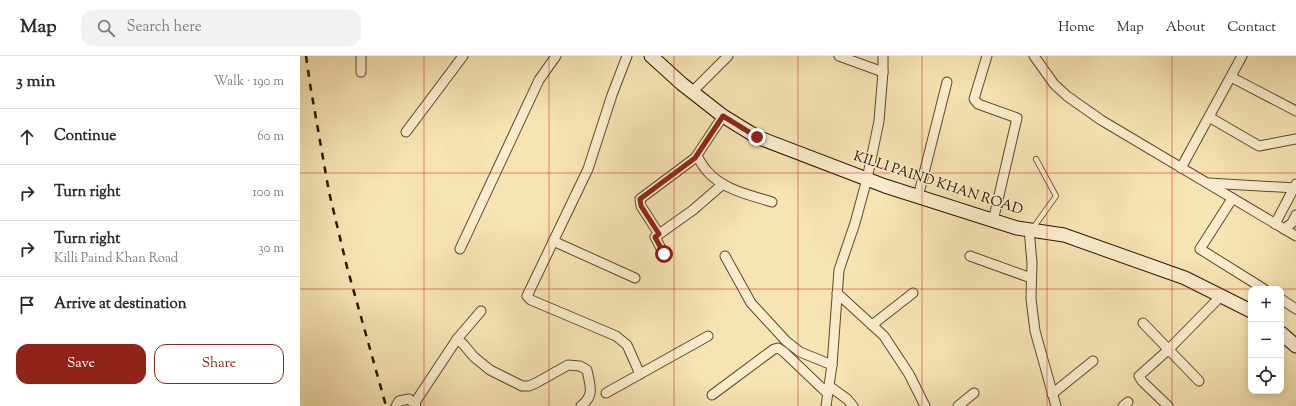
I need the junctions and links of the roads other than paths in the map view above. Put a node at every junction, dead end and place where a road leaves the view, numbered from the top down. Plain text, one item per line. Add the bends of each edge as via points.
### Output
1 (361, 56) edge
2 (463, 56) edge
3 (556, 56) edge
4 (627, 56) edge
5 (651, 56) edge
6 (839, 56) edge
7 (883, 56) edge
8 (987, 56) edge
9 (1034, 56) edge
10 (1242, 56) edge
11 (724, 57) edge
12 (361, 72) dead end
13 (883, 72) junction
14 (1230, 77) junction
15 (947, 82) dead end
16 (692, 92) junction
17 (1296, 111) edge
18 (723, 116) junction
19 (1209, 117) junction
20 (406, 132) dead end
21 (1296, 140) edge
22 (697, 156) junction
23 (1036, 159) dead end
24 (1181, 168) junction
25 (867, 179) junction
26 (1206, 183) junction
27 (723, 184) junction
28 (1295, 187) edge
29 (918, 197) junction
30 (1232, 199) junction
31 (772, 202) dead end
32 (1281, 213) junction
33 (1296, 214) edge
34 (993, 221) junction
35 (1275, 224) junction
36 (1030, 229) junction
37 (1284, 229) junction
38 (659, 234) junction
39 (1296, 236) edge
40 (553, 241) junction
41 (460, 250) dead end
42 (664, 254) dead end
43 (724, 256) dead end
44 (970, 256) dead end
45 (635, 278) dead end
46 (1031, 278) junction
47 (1259, 286) edge
48 (837, 293) junction
49 (913, 293) dead end
50 (1221, 296) junction
51 (1284, 302) edge
52 (1296, 309) edge
53 (1248, 310) edge
54 (481, 311) dead end
55 (1143, 323) dead end
56 (872, 325) junction
57 (1284, 335) edge
58 (708, 336) dead end
59 (457, 339) junction
60 (1296, 346) edge
61 (1168, 350) junction
62 (1093, 361) dead end
63 (832, 365) junction
64 (640, 374) junction
65 (1199, 381) dead end
66 (828, 390) junction
67 (606, 393) dead end
68 (974, 393) dead end
69 (1052, 394) junction
70 (712, 395) dead end
71 (415, 405) edge
72 (396, 406) edge
73 (581, 406) edge
74 (826, 406) edge
75 (853, 406) edge
76 (925, 406) edge
77 (958, 406) edge
78 (1056, 406) edge
79 (1168, 406) edge

1 - 12 street
2 - 20 street
3 - 41 street via 539,80
4 - 40 street via 588,169
5 - 16 street, KILLI PAIND KHAN ROAD
6 - 13 street
7 - 13 street
8 - 34 street via 974,99 978,104 1017,118
9 - 24 street via 1054,84 1067,96 1101,120
10 - 14 street
11 - 16 street
13 - 25 street via 879,121
14 - 17 street
14 - 19 street
15 - 29 street
16 - 18 street, KILLI PAIND KHAN ROAD
18 - 22 street
18 - 25 street, KILLI PAIND KHAN ROAD via 757,137
19 - 21 street via 1259,146
19 - 24 street
22 - 27 street via 707,172
22 - 38 street via 640,199 641,206
23 - 36 lane via 1056,196
24 - 26 street
25 - 29 street, KILLI PAIND KHAN ROAD
25 - 48 street via 839,270
26 - 28 street
26 - 30 street
27 - 31 street
27 - 38 street via 693,210
28 - 32 street
29 - 34 street, KILLI PAIND KHAN ROAD
30 - 35 street
30 - 47 street via 1200,249
32 - 33 street
32 - 35 street
33 - 37 street via 1292,223
34 - 36 street, KILLI PAIND KHAN ROAD
35 - 37 street
36 - 46 street
36 - 50 street, KILLI PAIND KHAN ROAD via 1064,235 1185,278
37 - 39 street
38 - 42 street via 655,237
40 - 45 street
40 - 64 street via 527,296 531,300 616,336 628,344
43 - 63 street via 751,303 786,341 800,352
44 - 46 street
46 - 69 street via 1035,330
48 - 56 street
48 - 63 street
49 - 56 street
50 - 53 street, KILLI PAIND KHAN ROAD
50 - 61 street
51 - 52 street
54 - 59 street
55 - 61 street
56 - 76 street via 894,350
57 - 60 street
58 - 64 street
59 - 71 street
59 - 73 street via 490,370 522,386 536,384 568,365 580,366 587,370 591,389 589,399
61 - 65 street
61 - 79 street via 1139,376
62 - 69 street
63 - 66 street
64 - 67 street
66 - 70 street via 778,348
66 - 74 street
66 - 75 street via 847,398
68 - 77 street
69 - 78 street
71 - 72 street via 409,399 399,401

